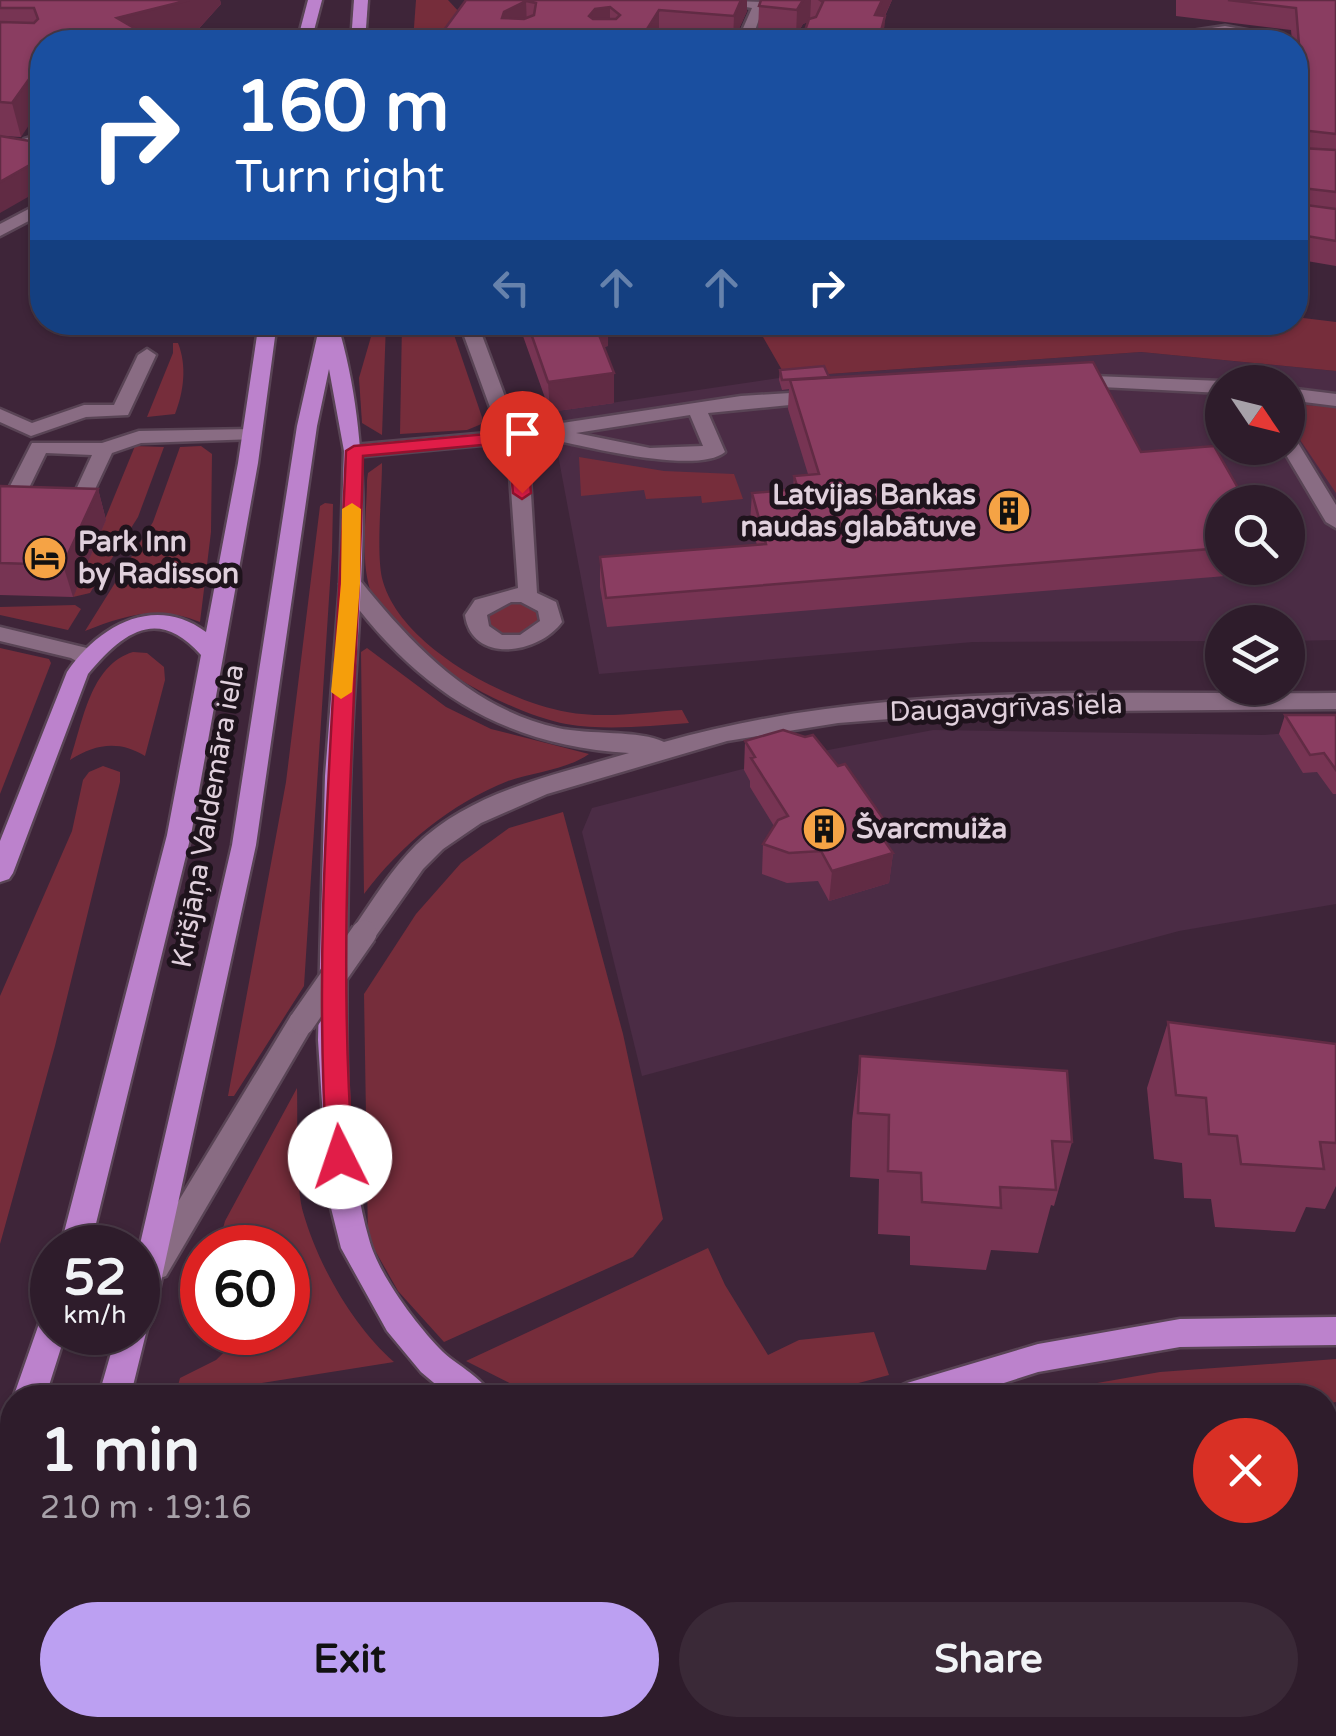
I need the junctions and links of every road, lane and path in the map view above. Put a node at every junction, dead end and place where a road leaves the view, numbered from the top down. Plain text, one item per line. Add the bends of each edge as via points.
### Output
1 (315, 0) edge
2 (360, 0) edge
3 (711, 0) edge
4 (307, 30) edge
5 (359, 30) edge
6 (749, 30) edge
7 (30, 214) edge
8 (0, 231) edge
9 (266, 335) edge
10 (326, 335) edge
11 (331, 335) edge
12 (473, 335) edge
13 (147, 355) dead end
14 (1052, 382) edge
15 (1205, 386) edge
16 (838, 396) edge
17 (1305, 396) edge
18 (1336, 400) edge
19 (696, 409) junction
20 (5, 423) edge
21 (545, 432) junction
22 (252, 435) junction
23 (509, 437) junction
24 (104, 449) dead end
25 (354, 451) junction
26 (1302, 465) edge
27 (1336, 522) edge
28 (350, 584) junction
29 (525, 595) dead end
30 (0, 634) edge
31 (213, 654) junction
32 (87, 660) junction
33 (1336, 702) edge
34 (680, 746) junction
35 (0, 873) edge
36 (80, 1225) edge
37 (159, 1225) edge
38 (160, 1274) edge
39 (1336, 1330) edge
40 (43, 1355) edge
41 (127, 1355) edge
42 (33, 1385) edge
43 (118, 1385) edge
44 (460, 1385) edge
45 (950, 1385) edge

1 - 4 main road
2 - 5 main road
3 - 6 street via 760,5
7 - 8 street
9 - 22 main road, Krišjāņa Valdemāra iela
10 - 37 main road, Krišjāņa Valdemāra iela via 244,845
11 - 25 main road
12 - 23 street
13 - 20 street via 121,411 84,410 31,430
14 - 15 street
16 - 19 street
17 - 18 street
19 - 21 street
19 - 21 street via 715,452 650,454
21 - 23 street
22 - 24 street via 139,437
22 - 31 main road, Krišjāņa Valdemāra iela
23 - 25 street
23 - 29 street via 519,461
25 - 28 main road
26 - 27 street
28 - 34 street, Daugavgrīvas iela via 405,652 474,706 572,739
28 - 44 main road via 337,776 332,1040 342,1196 356,1248 398,1321
30 - 32 street via 80,652
31 - 32 main road via 200,636 169,618 118,632
31 - 36 main road, Krišjāņa Valdemāra iela via 180,835
32 - 35 main road
33 - 34 street, Daugavgrīvas iela via 938,706 769,724
34 - 38 street, Daugavgrīvas iela, bridge via 530,790 433,843 302,1022
39 - 45 main road via 1180,1333 1038,1358
40 - 42 main road
41 - 43 main road, Krišjāņa Valdemāra iela

